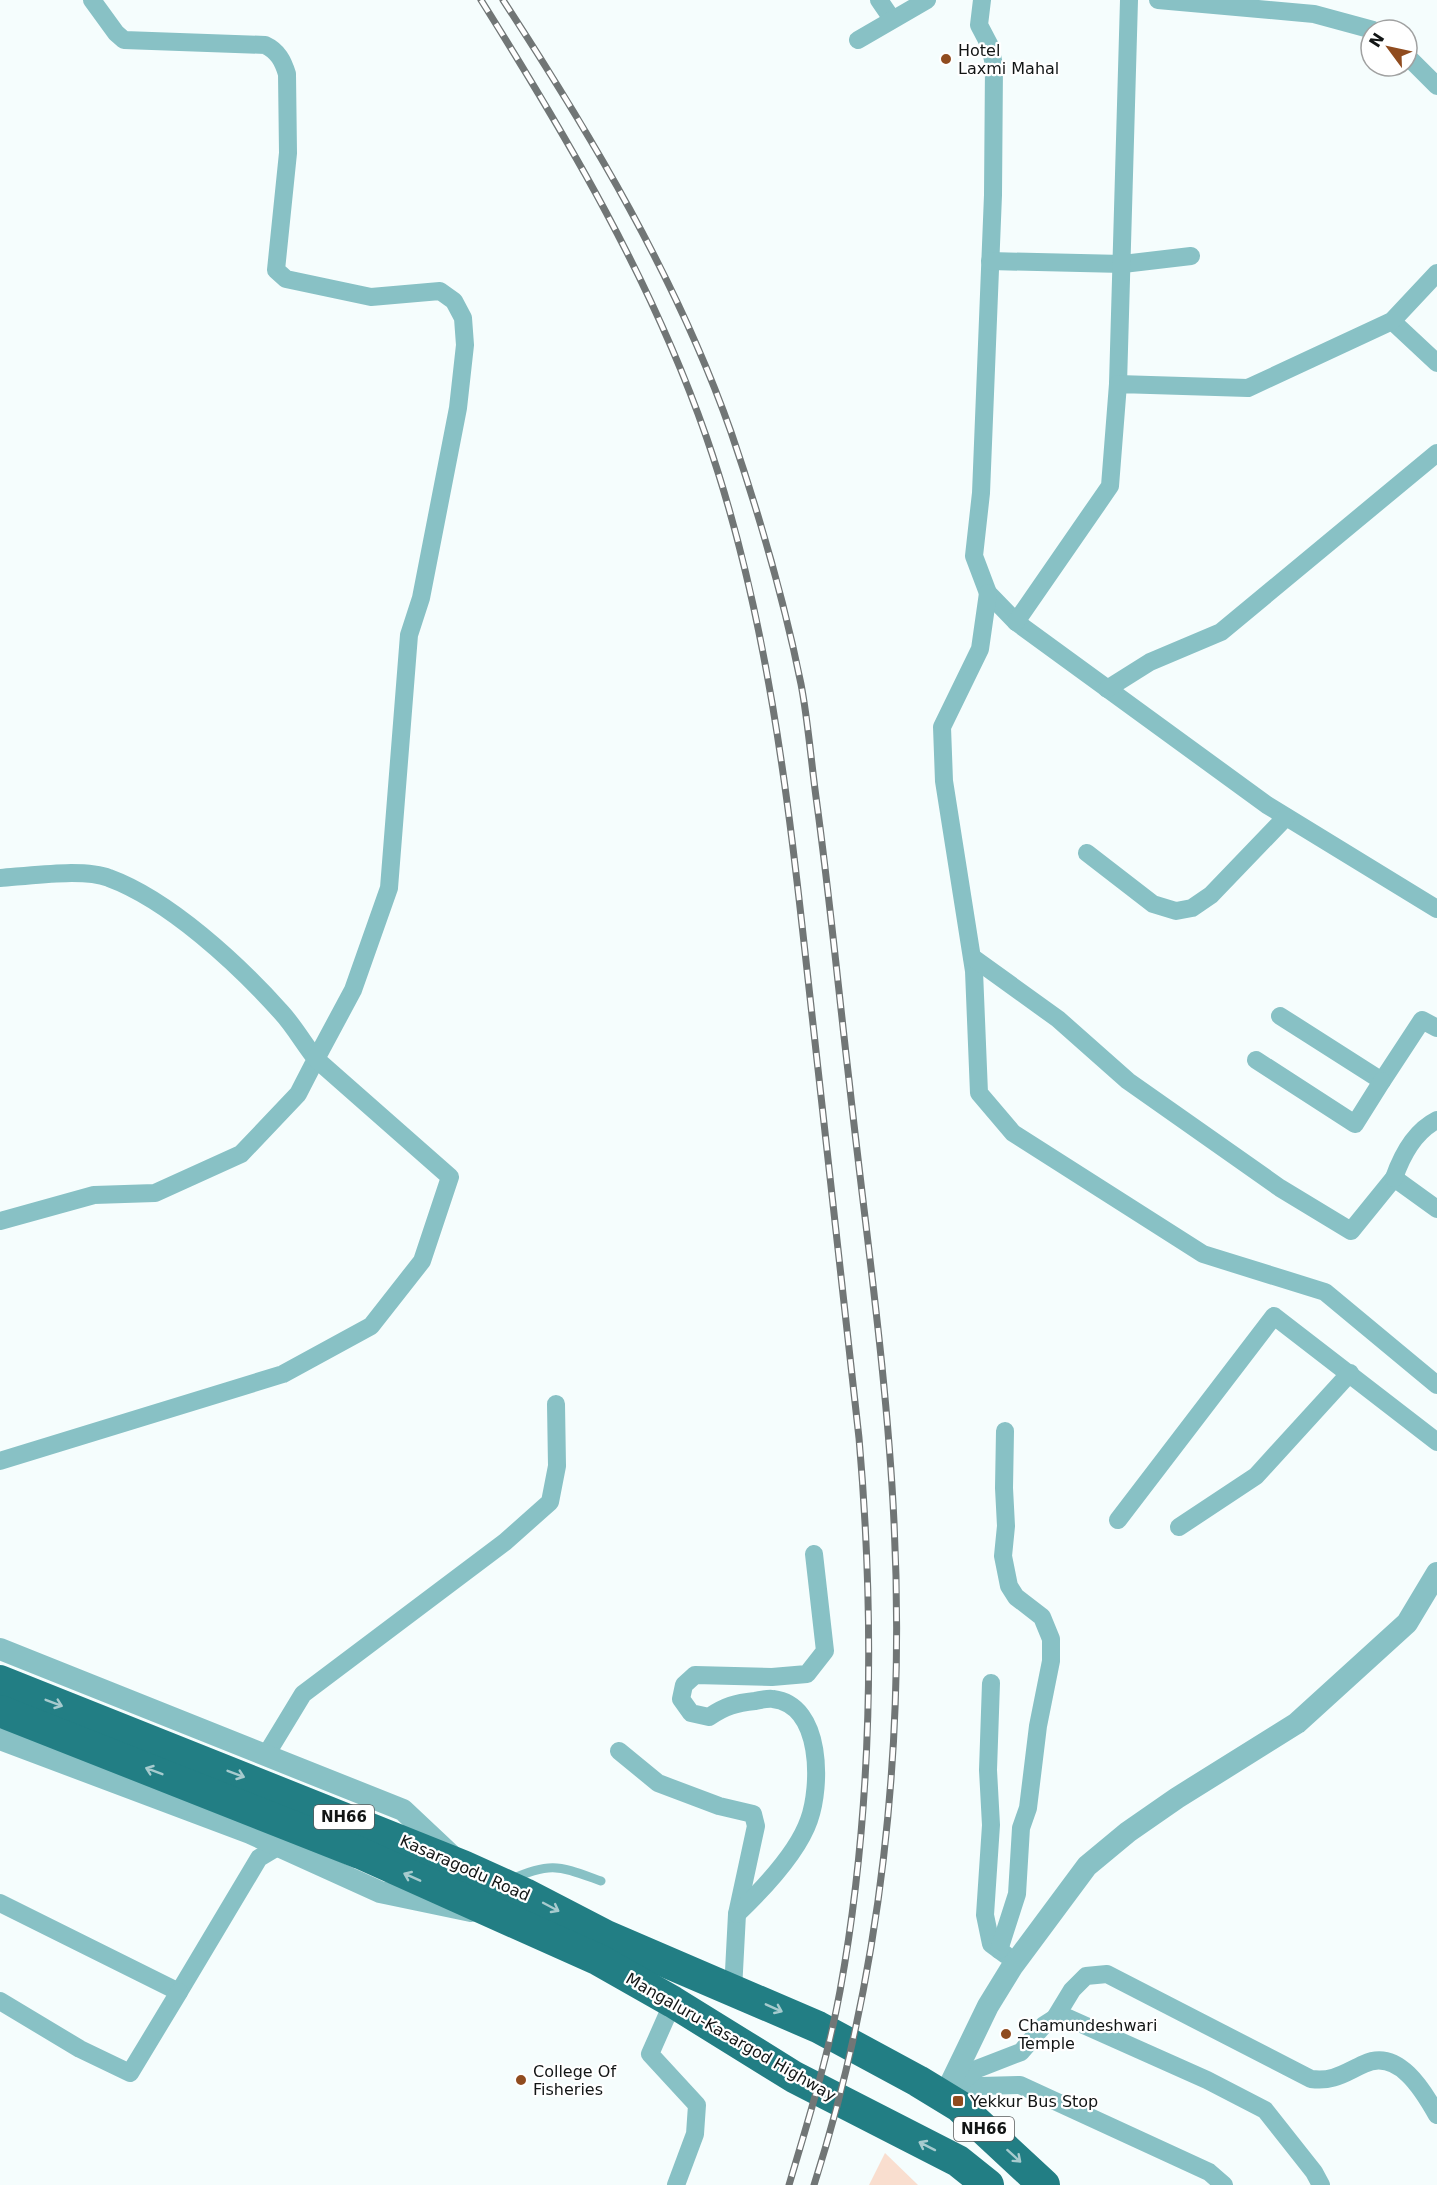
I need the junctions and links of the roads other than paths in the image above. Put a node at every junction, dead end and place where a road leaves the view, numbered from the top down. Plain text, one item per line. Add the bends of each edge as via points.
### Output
1 (92, 0) edge
2 (879, 0) edge
3 (927, 0) edge
4 (1129, 0) edge
5 (1158, 0) edge
6 (980, 1) edge
7 (892, 19) junction
8 (1359, 26) edge
9 (858, 40) dead end
10 (1419, 68) edge
11 (1437, 86) edge
12 (1191, 256) dead end
13 (990, 261) junction
14 (1123, 264) junction
15 (1437, 273) edge
16 (1392, 321) junction
17 (1437, 363) edge
18 (1118, 384) junction
19 (1437, 453) edge
20 (988, 593) junction
21 (1016, 622) junction
22 (1107, 689) junction
23 (1286, 817) junction
24 (1087, 853) dead end
25 (0, 878) edge
26 (1437, 909) edge
27 (972, 957) junction
28 (1280, 1016) dead end
29 (1437, 1028) edge
30 (316, 1059) junction
31 (1256, 1060) dead end
32 (1382, 1082) junction
33 (1437, 1120) edge
34 (1395, 1178) junction
35 (1437, 1209) edge
36 (0, 1221) edge
37 (1350, 1373) junction
38 (1437, 1385) edge
39 (556, 1404) dead end
40 (1005, 1431) dead end
41 (1437, 1442) edge
42 (0, 1461) edge
43 (1118, 1520) dead end
44 (1179, 1527) dead end
45 (814, 1554) dead end
46 (1437, 1573) edge
47 (0, 1649) edge
48 (0, 1681) edge
49 (991, 1683) dead end
50 (0, 1711) edge
51 (0, 1739) edge
52 (619, 1751) dead end
53 (266, 1755) junction
54 (250, 1833) junction
55 (279, 1846) junction
56 (259, 1858) junction
57 (463, 1866) junction
58 (601, 1881) dead end
59 (502, 1883) junction
60 (0, 1903) edge
61 (487, 1910) junction
62 (737, 1914) junction
63 (1006, 1958) junction
64 (600, 1960) joint
65 (733, 1990) junction
66 (179, 1992) junction
67 (0, 2001) edge
68 (673, 2002) junction
69 (1054, 2018) junction
70 (1014, 2055) junction
71 (1020, 2085) junction
72 (931, 2089) junction
73 (1437, 2115) edge
74 (970, 2174) edge
75 (676, 2185) edge
76 (1044, 2185) edge
77 (1224, 2185) edge
78 (1321, 2185) edge

1 - 30 street via 124,40 265,45 284,63 288,153 276,270 286,279 371,297 440,291 454,301 463,318 465,345 458,408 421,598 409,635 389,888 353,990
2 - 7 street
3 - 7 street
4 - 14 street
5 - 8 street via 1314,14
6 - 13 street via 979,25 994,65
7 - 9 street
10 - 11 street
12 - 14 street
13 - 14 street
13 - 20 street via 981,493 974,556
14 - 18 street
15 - 16 street
16 - 17 street
16 - 18 street via 1248,388
18 - 21 street via 1110,486
19 - 22 street via 1221,632 1150,662
20 - 21 street
20 - 27 street via 980,649 942,727 944,781
21 - 22 street
22 - 23 street
23 - 24 street via 1211,895 1191,908 1176,911 1153,904
23 - 26 street
25 - 30 street via 57,873 108,877 164,907 215,947 273,1004
27 - 34 street via 1058,1018 1128,1081 1280,1188 1351,1231
27 - 38 street via 979,1093 1012,1133 1203,1254 1324,1292
28 - 32 street
29 - 32 street via 1422,1020
30 - 36 street via 298,1094 241,1154 155,1193 94,1195
30 - 42 street via 450,1177 422,1261 379,1316 371,1326 283,1374
31 - 32 street via 1355,1124
33 - 34 street via 1418,1134 1401,1159
34 - 35 street
37 - 41 street
37 - 43 street via 1274,1316
37 - 44 street via 1256,1476
39 - 53 street via 557,1466 550,1502 505,1542 303,1694
40 - 63 street via 1005,1571 1016,1597 1042,1617 1051,1639 1028,1808 1021,1828 1017,1894
45 - 62 street via 825,1651 816,1665 807,1674 772,1677 695,1675 684,1685 681,1699 691,1713 709,1717 731,1703 774,1699 790,1707 807,1724 816,1748 816,1799 808,1823 763,1888
46 - 63 street via 1407,1623 1298,1723 1128,1832 1087,1866
47 - 53 street
48 -> 57 highway, Kasaragodu Road / NH66
49 - 63 street via 991,1825 985,1915 991,1944
61 -> 50 highway, Kasaragodu Road / NH66 via 350,1849
51 - 54 street
52 - 62 street via 658,1783 753,1814 756,1826
53 - 57 street via 403,1810
54 - 55 street
54 - 56 street
55 - 56 street
55 - 61 street via 380,1892 464,1912
56 - 66 street
57 - 59 highway, Kasaragodu Road / NH66
58 - 59 lane via 562,1867 543,1866
59 -> 65 highway, Kasaragodu Road / NH66 via 606,1936
60 - 66 street
61 - 64 highway, Kasaragodu Road / NH66
62 - 65 street
63 - 72 street via 988,2006
64 - 68 highway, Mangaluru-Kasargod Highway / NH66
65 -> 72 highway, Kasaragodu Road / NH66 via 818,2027
66 - 67 street via 130,2073 80,2049
74 -> 68 highway, Mangaluru-Kasargod Highway / NH66 via 899,2131 794,2077
68 - 75 street via 650,2054 697,2105 695,2134
69 - 70 street
69 - 73 street via 1086,1976 1107,1974 1311,2079 1328,2081 1379,2060 1395,2063 1421,2087
69 - 78 street via 1068,2018 1265,2110
70 - 71 street
70 - 72 street
71 - 72 street
71 - 77 street via 1209,2172
72 -> 76 highway, NH66 via 959,2106

